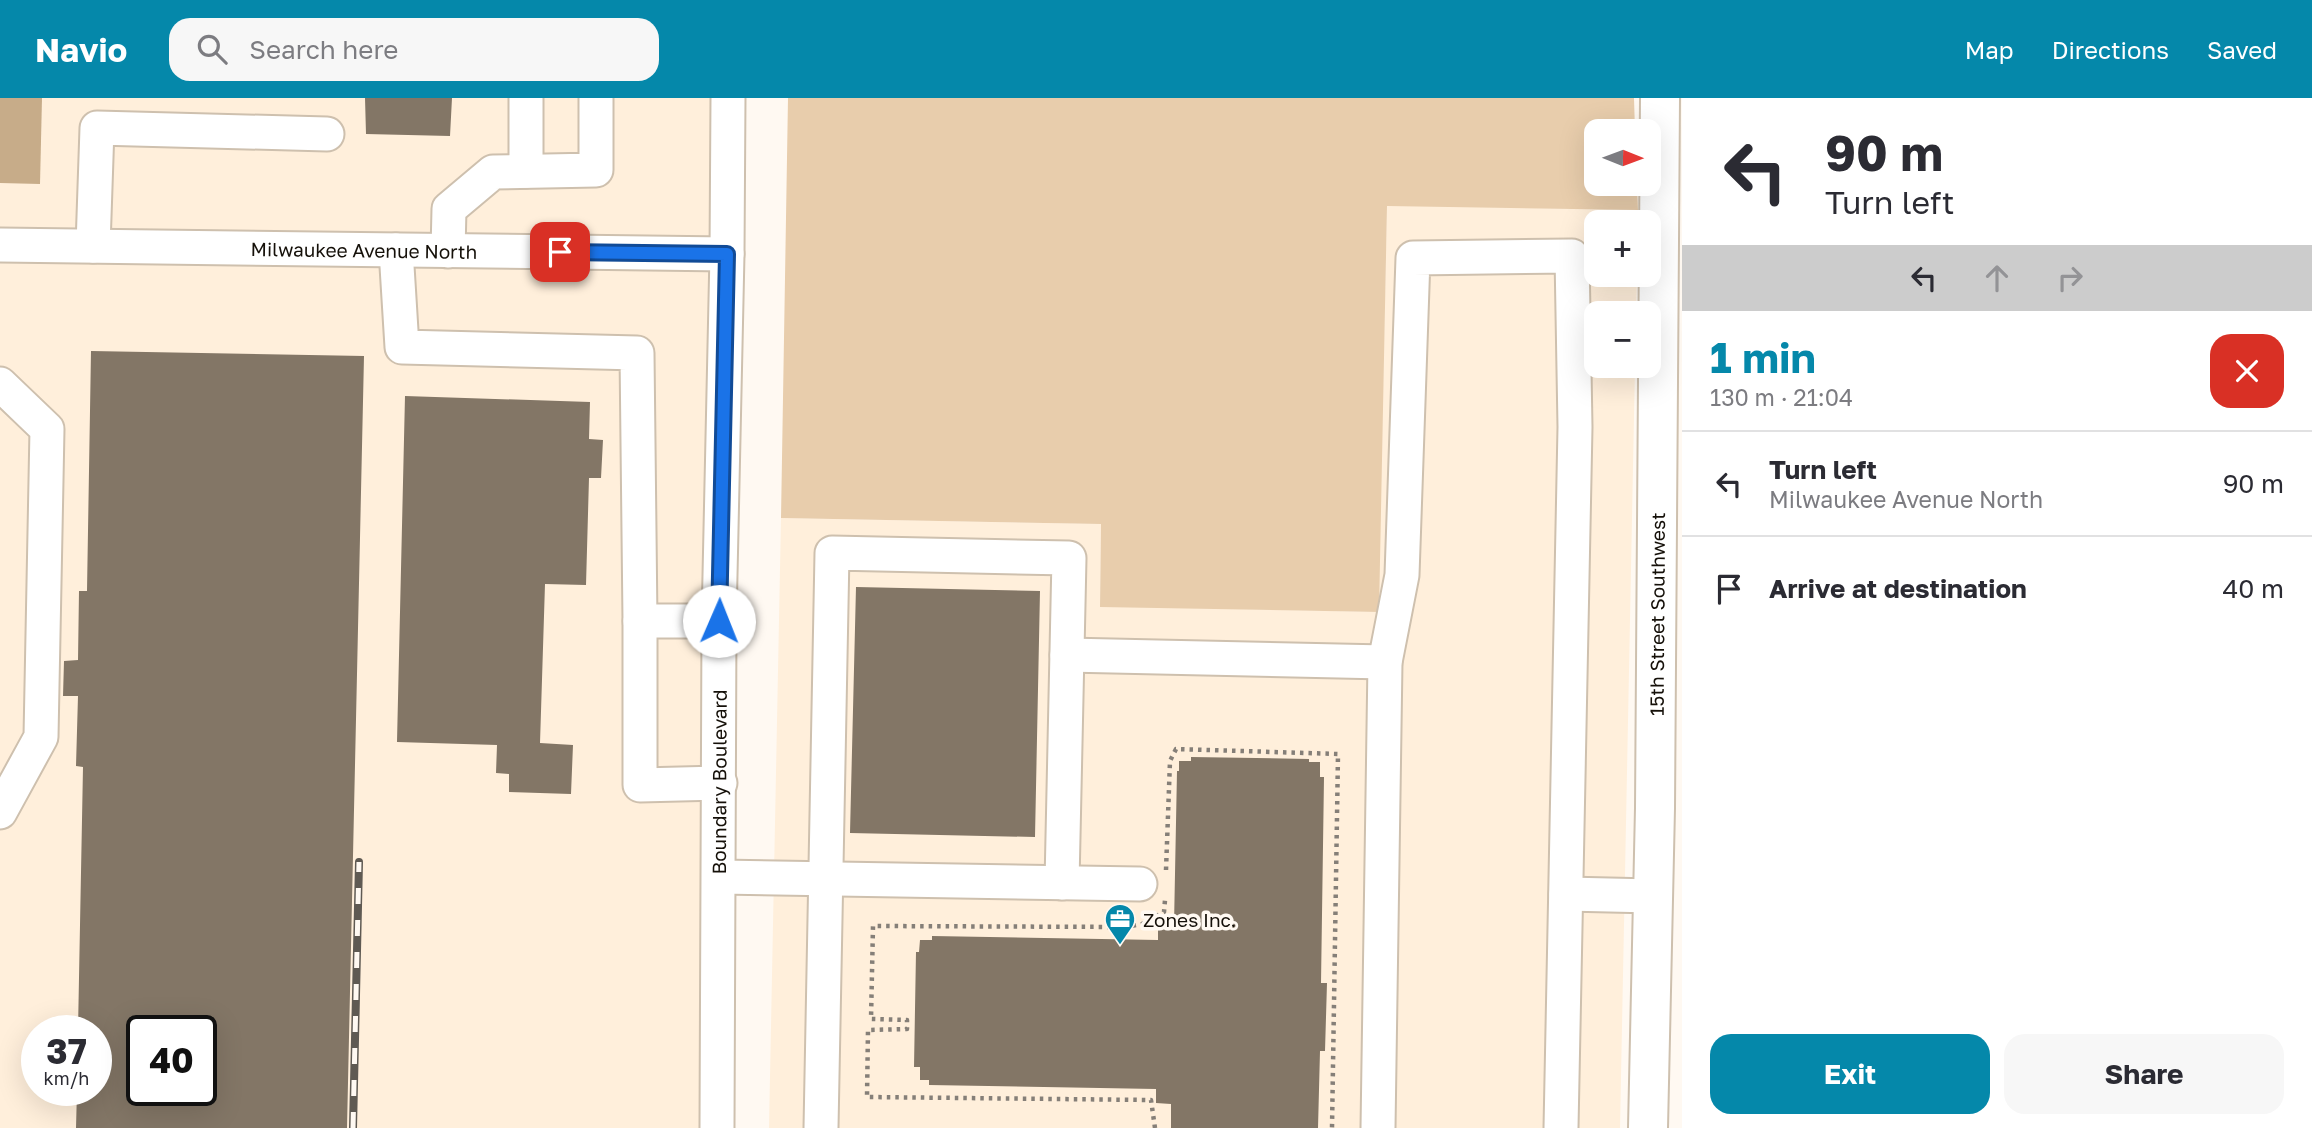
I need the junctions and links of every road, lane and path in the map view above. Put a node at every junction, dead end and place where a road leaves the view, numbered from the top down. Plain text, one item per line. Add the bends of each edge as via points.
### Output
1 (526, 98) edge
2 (596, 98) edge
3 (727, 98) edge
4 (1660, 98) edge
5 (327, 134) dead end
6 (526, 171) junction
7 (0, 245) edge
8 (93, 246) junction
9 (396, 250) junction
10 (448, 251) junction
11 (727, 254) junction
12 (0, 384) edge
13 (640, 621) junction
14 (719, 621) junction
15 (1067, 655) junction
16 (1385, 662) junction
17 (720, 783) junction
18 (0, 812) edge
19 (720, 877) junction
20 (826, 879) junction
21 (1062, 883) junction
22 (1157, 884) junction
23 (1566, 894) junction
24 (1653, 896) junction
25 (717, 1128) edge
26 (821, 1128) edge
27 (1156, 1128) edge
28 (1332, 1128) edge
29 (1378, 1128) edge
30 (1561, 1128) edge
31 (1648, 1128) edge

1 - 6 street
2 - 6 street via 596,170
3 - 11 street, Boundary Boulevard
4 - 24 main road, 15th Street Southwest
5 - 8 street via 97,128
6 - 10 street via 493,172 449,209
7 - 8 street, Milwaukee Avenue North
8 - 9 street, Milwaukee Avenue North
9 - 10 street, Milwaukee Avenue North
9 - 13 street via 402,347 637,353
10 - 11 street, Milwaukee Avenue North
11 - 14 street, Boundary Boulevard
12 - 18 street via 47,429 41,737
13 - 14 street
13 - 17 street via 640,785
14 - 17 street, Boundary Boulevard
15 - 16 street
15 - 20 street via 1069,558 832,553
15 - 21 street
16 - 23 street via 1402,575 1413,258 1572,256 1575,427
16 - 29 street
17 - 19 street, Boundary Boulevard
19 - 20 street
19 - 25 street, Boundary Boulevard
20 - 21 street
20 - 26 street
21 - 22 street
22 - 27 path via 1164,912 1126,927 873,926 871,1019 907,1020 907,1029 868,1030 867,1097 1151,1100
22 - 28 path via 1170,761 1176,749 1338,754
23 - 24 street
23 - 30 street
24 - 31 main road, 15th Street Southwest

